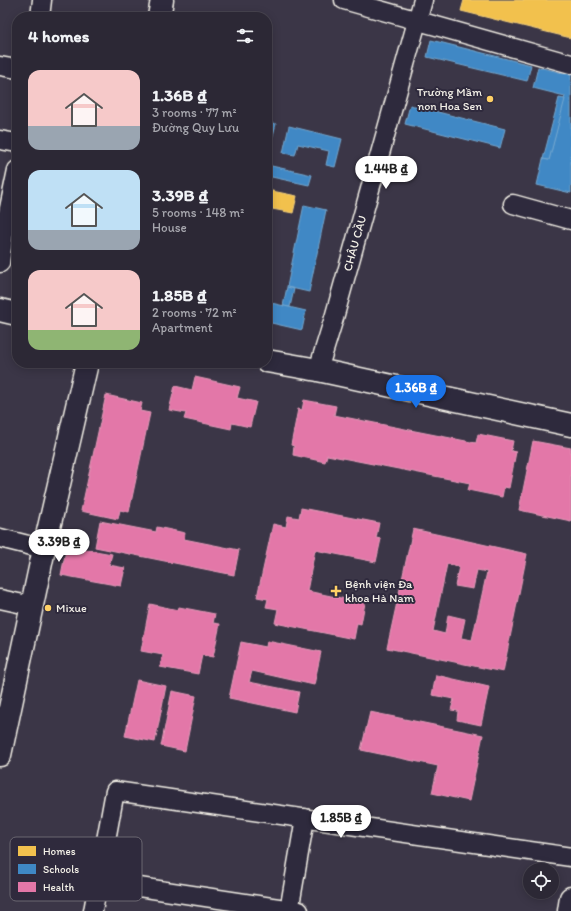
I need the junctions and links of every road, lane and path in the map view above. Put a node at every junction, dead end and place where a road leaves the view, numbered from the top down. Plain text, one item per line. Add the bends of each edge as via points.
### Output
1 (42, 0) edge
2 (162, 0) edge
3 (344, 0) edge
4 (423, 0) edge
5 (41, 12) edge
6 (160, 12) edge
7 (417, 21) junction
8 (571, 64) edge
9 (0, 66) edge
10 (12, 68) edge
11 (0, 140) edge
12 (12, 142) edge
13 (12, 194) edge
14 (512, 204) dead end
15 (571, 220) edge
16 (0, 263) edge
17 (0, 310) edge
18 (12, 313) edge
19 (272, 362) edge
20 (86, 368) edge
21 (318, 370) junction
22 (571, 424) edge
23 (0, 538) edge
24 (44, 549) junction
25 (0, 599) edge
26 (32, 606) junction
27 (0, 755) edge
28 (305, 818) junction
29 (107, 837) edge
30 (571, 857) edge
31 (142, 888) edge
32 (571, 898) edge
33 (95, 901) edge
34 (93, 911) edge
35 (292, 911) edge
36 (569, 911) edge

1 - 5 street
2 - 6 street
3 - 7 street
4 - 7 street, CHÂU CẦU
7 - 8 street
7 - 21 street, CHÂU CẦU
9 - 10 street
11 - 12 street
13 - 16 street
14 - 15 street
17 - 18 street
19 - 21 street
20 - 24 street
21 - 22 street
23 - 24 street
24 - 26 street
25 - 26 street
26 - 27 street
28 - 29 street via 115,791
28 - 30 street
28 - 35 street
31 - 35 street
32 - 36 street
33 - 34 street

